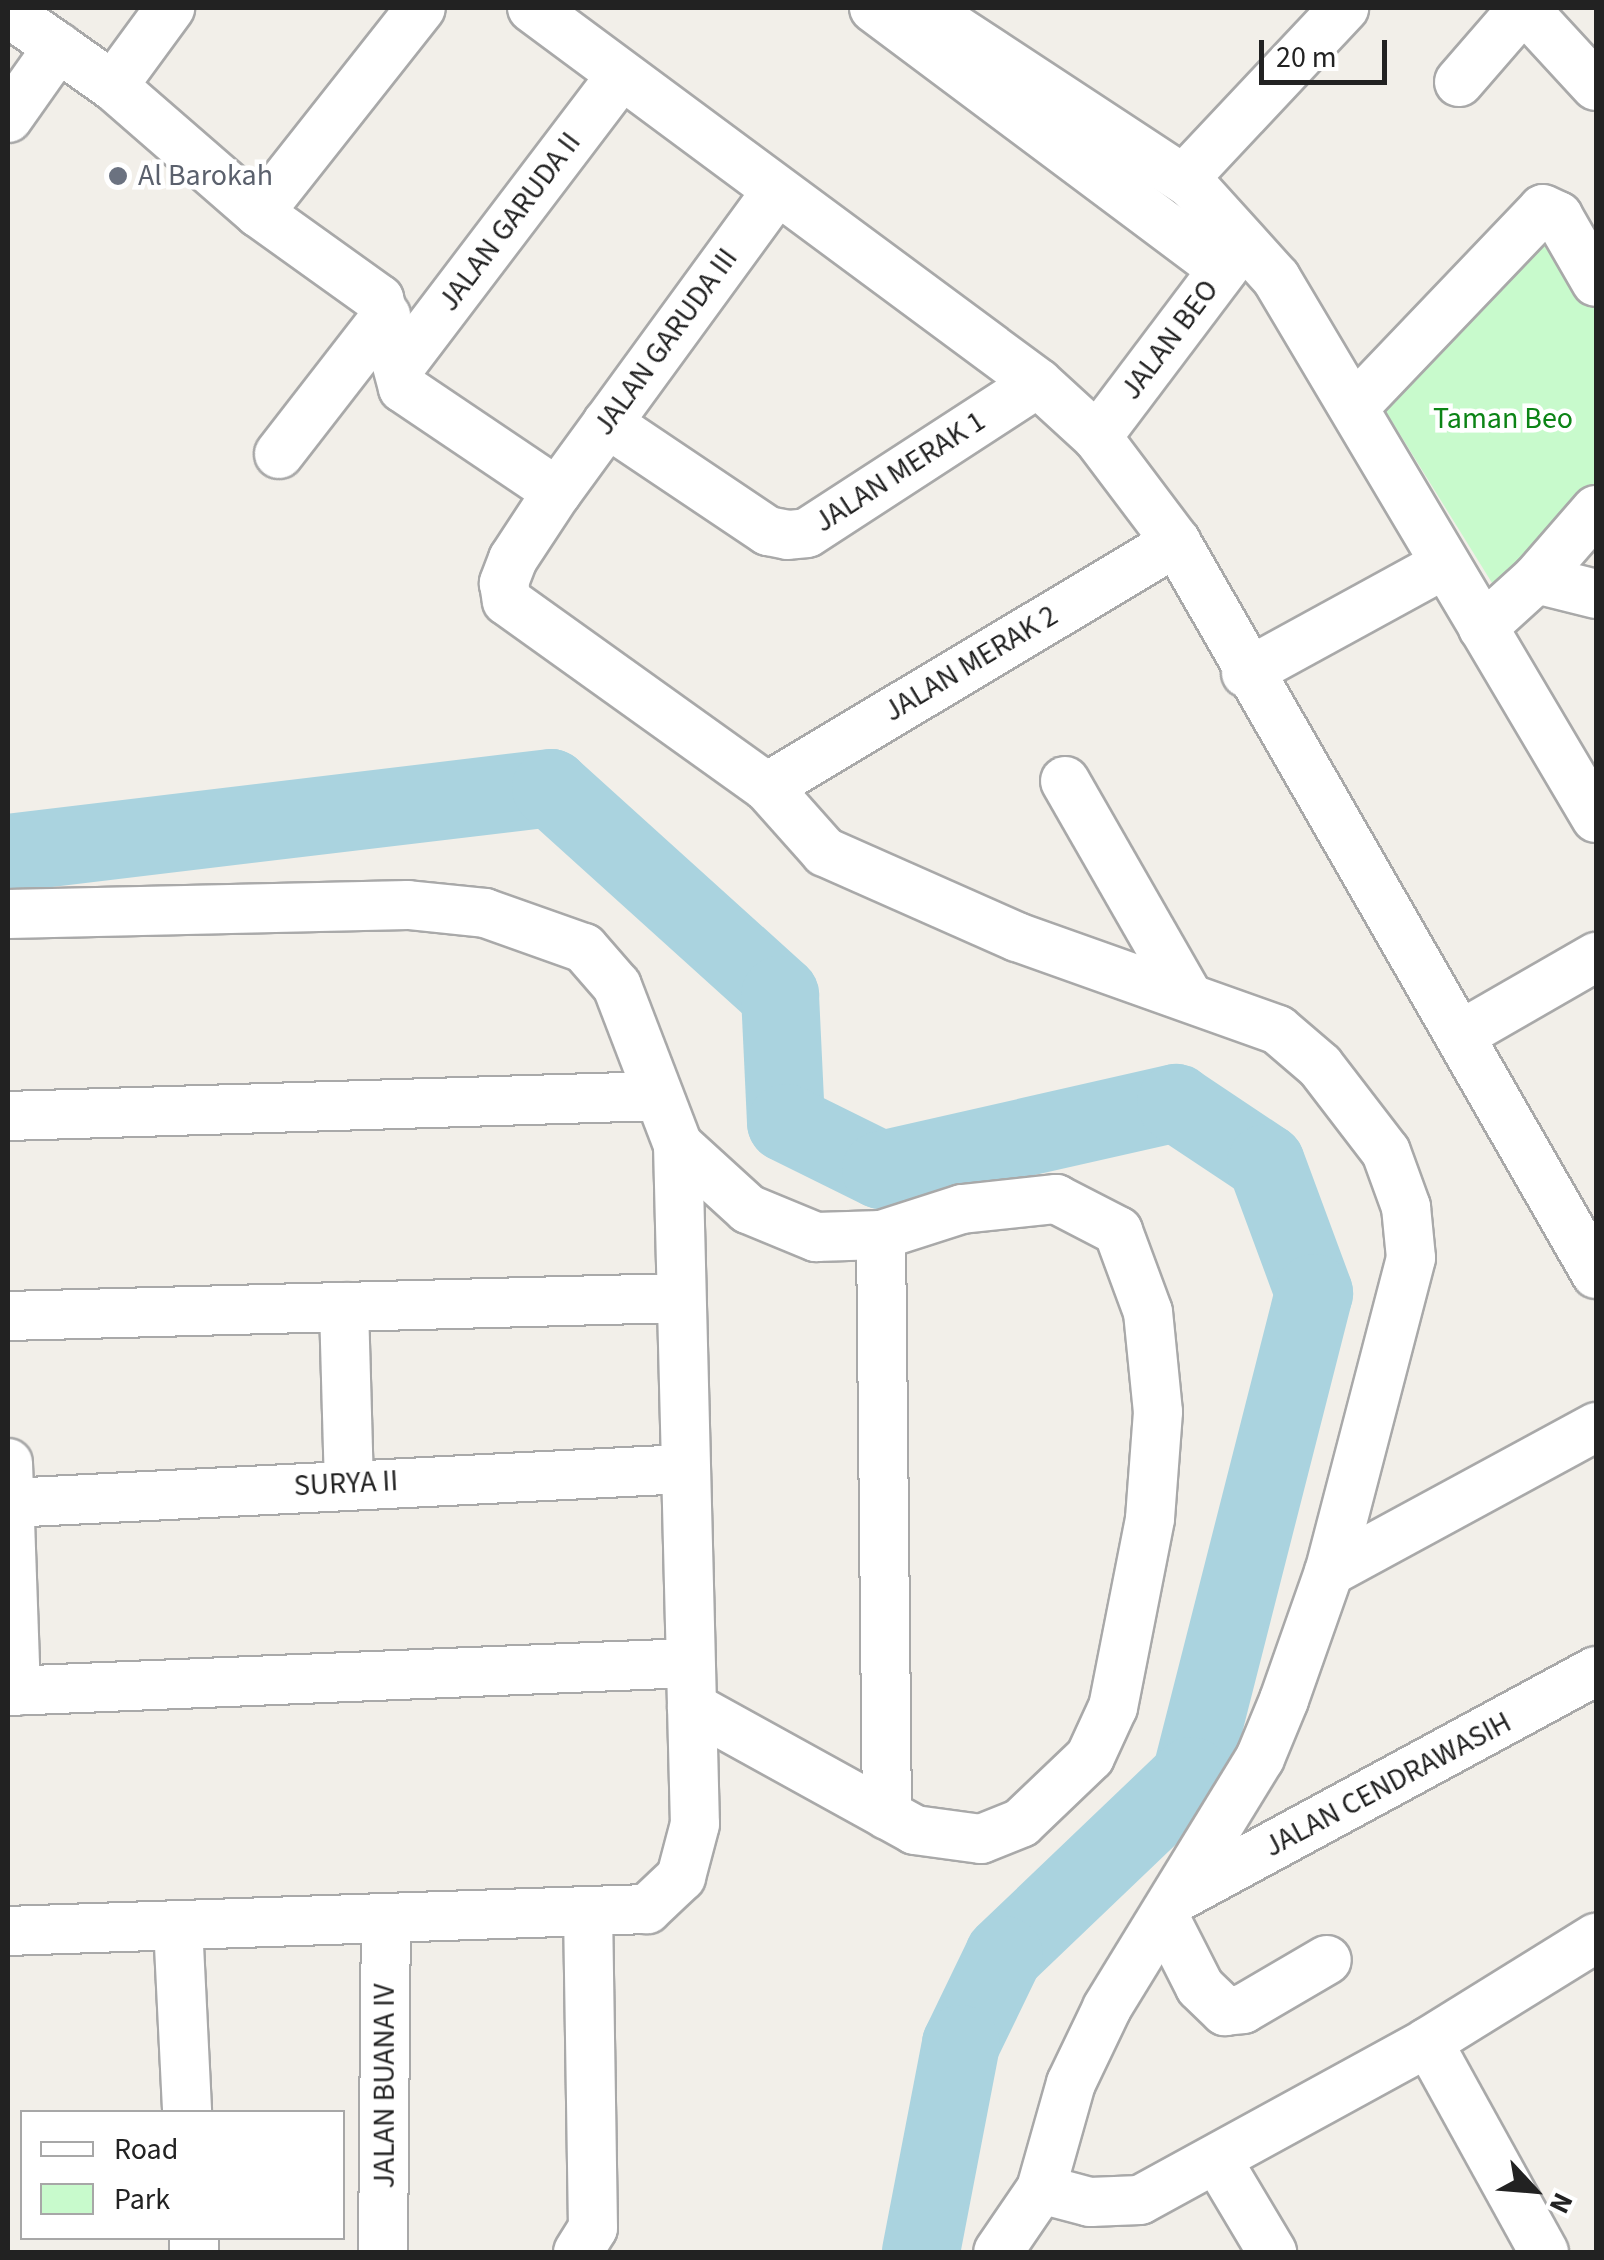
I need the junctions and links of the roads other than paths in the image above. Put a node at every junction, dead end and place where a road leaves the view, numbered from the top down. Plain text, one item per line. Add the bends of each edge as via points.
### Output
1 (170, 8) edge
2 (421, 8) edge
3 (532, 8) edge
4 (874, 8) edge
5 (923, 8) edge
6 (1344, 8) edge
7 (1523, 8) edge
8 (8, 12) edge
9 (58, 47) junction
10 (621, 76) junction
11 (1459, 82) dead end
12 (113, 86) junction
13 (1596, 86) edge
14 (8, 118) edge
15 (1191, 184) junction
16 (776, 192) junction
17 (259, 213) junction
18 (1233, 256) junction
19 (1596, 282) edge
20 (386, 316) junction
21 (399, 368) junction
22 (1038, 383) junction
23 (1355, 406) junction
24 (608, 422) junction
25 (1097, 437) junction
26 (280, 454) dead end
27 (557, 492) junction
28 (1596, 510) edge
29 (1176, 542) junction
30 (1446, 564) junction
31 (1536, 579) junction
32 (1596, 594) edge
33 (1482, 627) junction
34 (1246, 673) junction
35 (1065, 781) dead end
36 (767, 787) junction
37 (1596, 818) edge
38 (8, 914) edge
39 (1596, 957) edge
40 (1186, 992) junction
41 (1462, 1034) junction
42 (658, 1096) junction
43 (8, 1116) edge
44 (678, 1145) junction
45 (881, 1236) junction
46 (1596, 1274) edge
47 (678, 1298) junction
48 (344, 1307) junction
49 (8, 1316) edge
50 (1596, 1427) edge
51 (684, 1468) junction
52 (8, 1483) edge
53 (349, 1484) junction
54 (1329, 1572) junction
55 (1596, 1671) edge
56 (691, 1685) junction
57 (12, 1691) edge
58 (887, 1815) junction
59 (1172, 1908) junction
60 (588, 1912) junction
61 (386, 1919) junction
62 (178, 1925) junction
63 (8, 1931) edge
64 (1596, 1938) edge
65 (1327, 1960) dead end
66 (1428, 2042) junction
67 (187, 2110) edge
68 (1219, 2163) junction
69 (1041, 2189) junction
70 (384, 2252) edge
71 (578, 2252) edge
72 (998, 2252) edge
73 (1272, 2252) edge
74 (1544, 2252) edge

1 - 12 street
2 - 17 street
3 - 10 street
4 - 18 street
5 - 15 street
6 - 15 street via 1193,169
7 - 11 street
7 - 13 street
8 - 9 street
9 - 12 street
9 - 14 street
10 - 16 street
10 - 21 street, JALAN GARUDA II
12 - 17 street
15 - 18 street
16 - 22 street
16 - 24 street, JALAN GARUDA III
17 - 20 street via 380,300
18 - 23 street via 1276,278
18 - 25 street, JALAN BEO
19 - 23 street via 1558,216 1543,209
20 - 21 street
20 - 26 street
21 - 27 street via 403,388 416,402
22 - 24 street, JALAN MERAK 1 via 807,532 788,535 768,531
22 - 25 street
23 - 30 street
24 - 27 street, JALAN GARUDA III
25 - 29 street
27 - 36 street, JALAN GARUDA III via 513,559 504,583 507,601
28 - 31 street
29 - 34 street
29 - 36 street, JALAN MERAK 2
30 - 33 street
30 - 34 street
31 - 32 street
31 - 33 street
33 - 37 street
34 - 41 street
35 - 40 street
36 - 40 street via 825,852 1017,936
38 - 42 street via 408,905 485,913 584,948 617,986
39 - 41 street
40 - 54 street via 1278,1030 1320,1066 1386,1152 1406,1206 1411,1258
41 - 46 street
42 - 43 street
42 - 44 street
44 - 45 street via 748,1208 816,1237
44 - 47 street
45 - 58 street
45 - 58 street via 962,1208 1056,1199 1118,1230 1148,1312 1158,1412 1150,1519 1117,1688 1090,1757 1021,1823 982,1840 915,1830
47 - 48 street
47 - 51 street
48 - 49 street
48 - 53 street
50 - 54 street
51 - 53 street, SURYA II
51 - 56 street
52 - 53 street, SURYA II
52 - 57 street
54 - 59 street via 1260,1758
55 - 59 street, JALAN CENDRAWASIH
56 - 57 street
56 - 58 street
56 - 60 street via 695,1824 681,1876 648,1910
59 - 65 street via 1200,1987 1225,2012 1243,2009
59 - 69 street via 1070,2083
60 - 61 street
60 - 71 street via 594,2228
61 - 62 street
61 - 70 street, JALAN BUANA IV
62 - 63 street
62 - 67 street
64 - 66 street
66 - 68 street
66 - 74 street
68 - 69 street via 1140,2200 1090,2202
68 - 73 street
69 - 72 street

